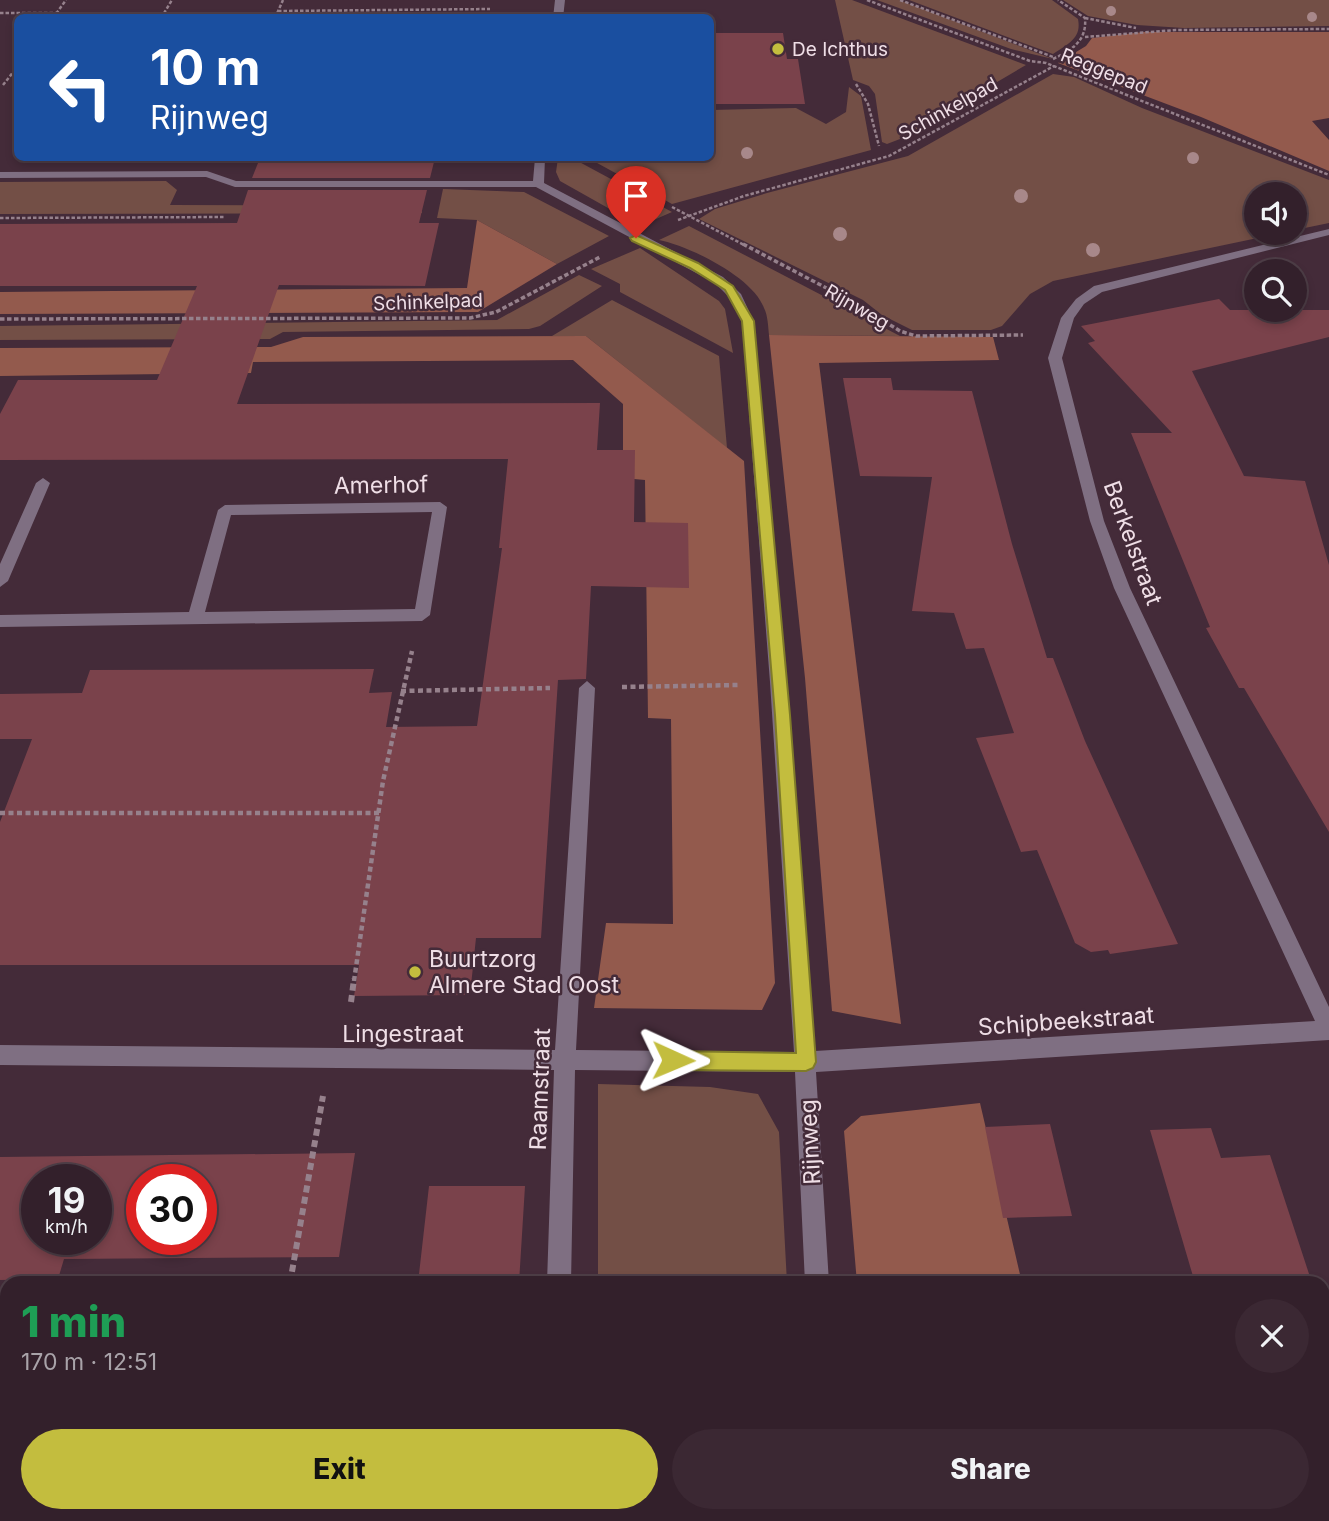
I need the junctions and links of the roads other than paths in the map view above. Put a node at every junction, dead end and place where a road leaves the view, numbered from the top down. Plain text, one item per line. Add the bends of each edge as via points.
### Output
1 (540, 161) edge
2 (0, 175) edge
3 (538, 184) junction
4 (1329, 232) edge
5 (43, 483) dead end
6 (0, 581) edge
7 (195, 619) junction
8 (0, 621) edge
9 (587, 688) dead end
10 (1329, 1030) edge
11 (0, 1055) edge
12 (565, 1059) junction
13 (806, 1062) junction
14 (559, 1276) edge
15 (817, 1276) edge

1 - 3 street
2 - 3 street via 207,174 235,184
3 - 13 street, Rijnweg via 729,288 748,321 781,694
4 - 10 street, Berkelstraat via 1098,289 1071,309 1055,358 1097,521 1122,588
5 - 6 street
7 - 7 street, Amerhof via 422,615 440,507 225,510
7 - 8 street
9 - 12 street, Raamstraat
10 - 13 street, Schipbeekstraat
11 - 12 street, Lingestraat
12 - 13 street, Lingestraat
12 - 14 street, Raamstraat
13 - 15 street, Rijnweg

